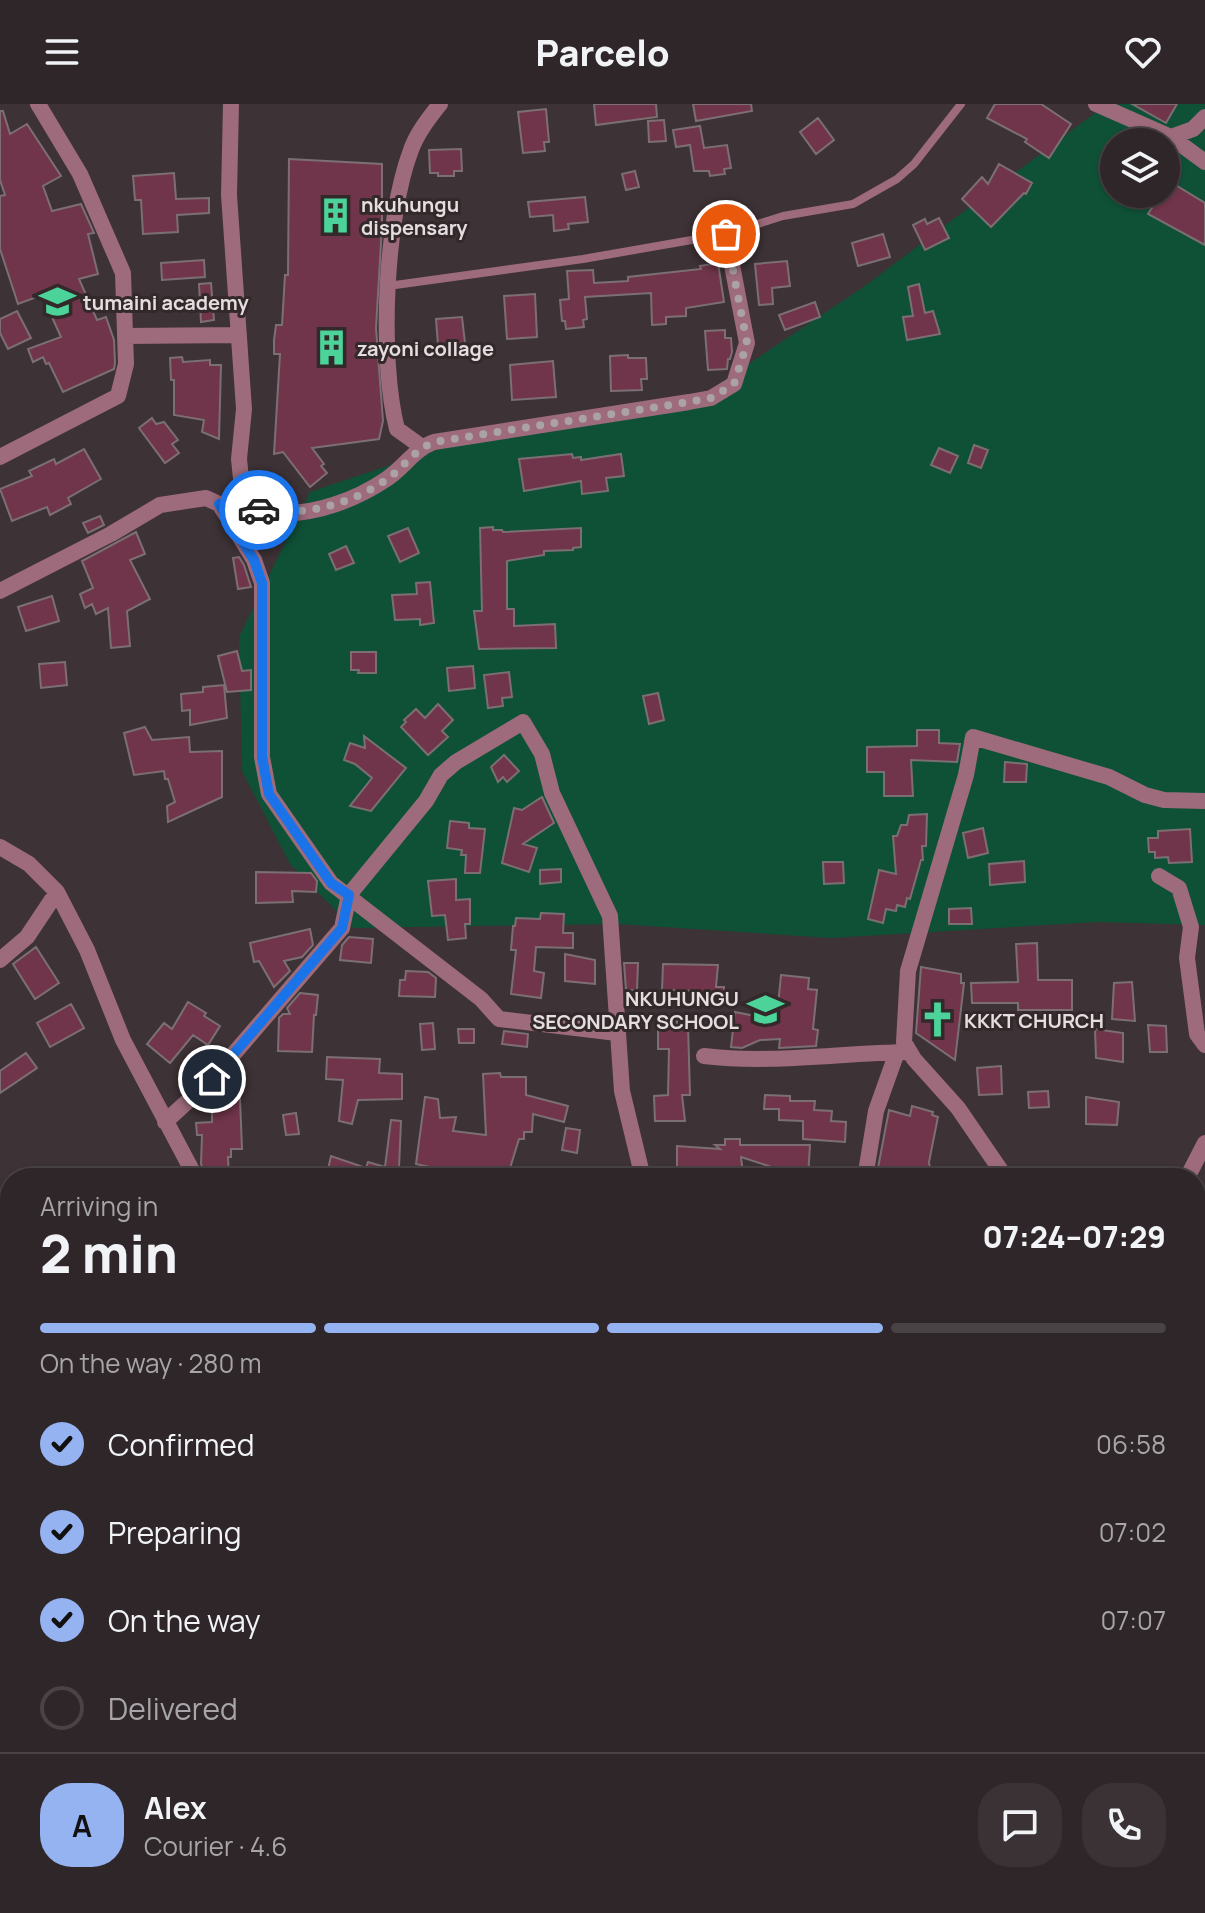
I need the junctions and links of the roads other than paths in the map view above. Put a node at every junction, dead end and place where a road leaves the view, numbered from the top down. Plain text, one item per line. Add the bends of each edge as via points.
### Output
1 (38, 104) edge
2 (231, 104) edge
3 (440, 104) edge
4 (961, 104) edge
5 (1096, 104) edge
6 (1205, 117) edge
7 (1151, 128) edge
8 (1180, 134) edge
9 (1180, 144) edge
10 (1205, 162) edge
11 (726, 234) junction
12 (388, 286) junction
13 (239, 335) junction
14 (125, 336) junction
15 (422, 447) junction
16 (0, 457) edge
17 (219, 504) junction
18 (244, 508) junction
19 (0, 591) edge
20 (1205, 801) edge
21 (0, 847) edge
22 (1159, 876) dead end
23 (57, 892) junction
24 (349, 895) junction
25 (0, 960) edge
26 (617, 1033) junction
27 (1205, 1045) edge
28 (902, 1052) junction
29 (704, 1056) dead end
30 (165, 1122) junction
31 (1205, 1143) edge
32 (190, 1168) edge
33 (641, 1168) edge
34 (867, 1168) edge
35 (999, 1168) edge
36 (1192, 1168) edge

1 - 14 street via 80,174 123,273
2 - 13 street via 229,195
3 - 12 street via 411,150 396,212
4 - 11 lane via 914,164 874,193 853,204 783,216
5 - 7 street
6 - 8 street
9 - 10 street
11 - 12 lane
11 - 15 street via 747,343 734,384 725,391 711,398
12 - 15 street via 391,404 397,429
13 - 14 street
13 - 18 street
14 - 16 street via 126,364 118,396
15 - 18 street via 385,480 351,498 294,513
17 - 18 street
17 - 19 street via 206,498 160,505
17 - 24 street via 262,583 262,757 269,794 331,883
20 - 28 street via 1145,795 1109,777 973,737 908,971
21 - 23 street via 29,864
22 - 27 street via 1179,888 1191,927 1187,958 1197,1034
23 - 25 street via 27,937
23 - 30 street
24 - 26 street via 499,1019
24 - 26 street via 441,775 523,722 542,754 552,793 610,916
24 - 30 street via 342,928 212,1079
26 - 33 street via 622,1091
28 - 29 street via 742,1060
28 - 34 street via 876,1111
28 - 35 street via 958,1108
30 - 32 street
31 - 36 street

